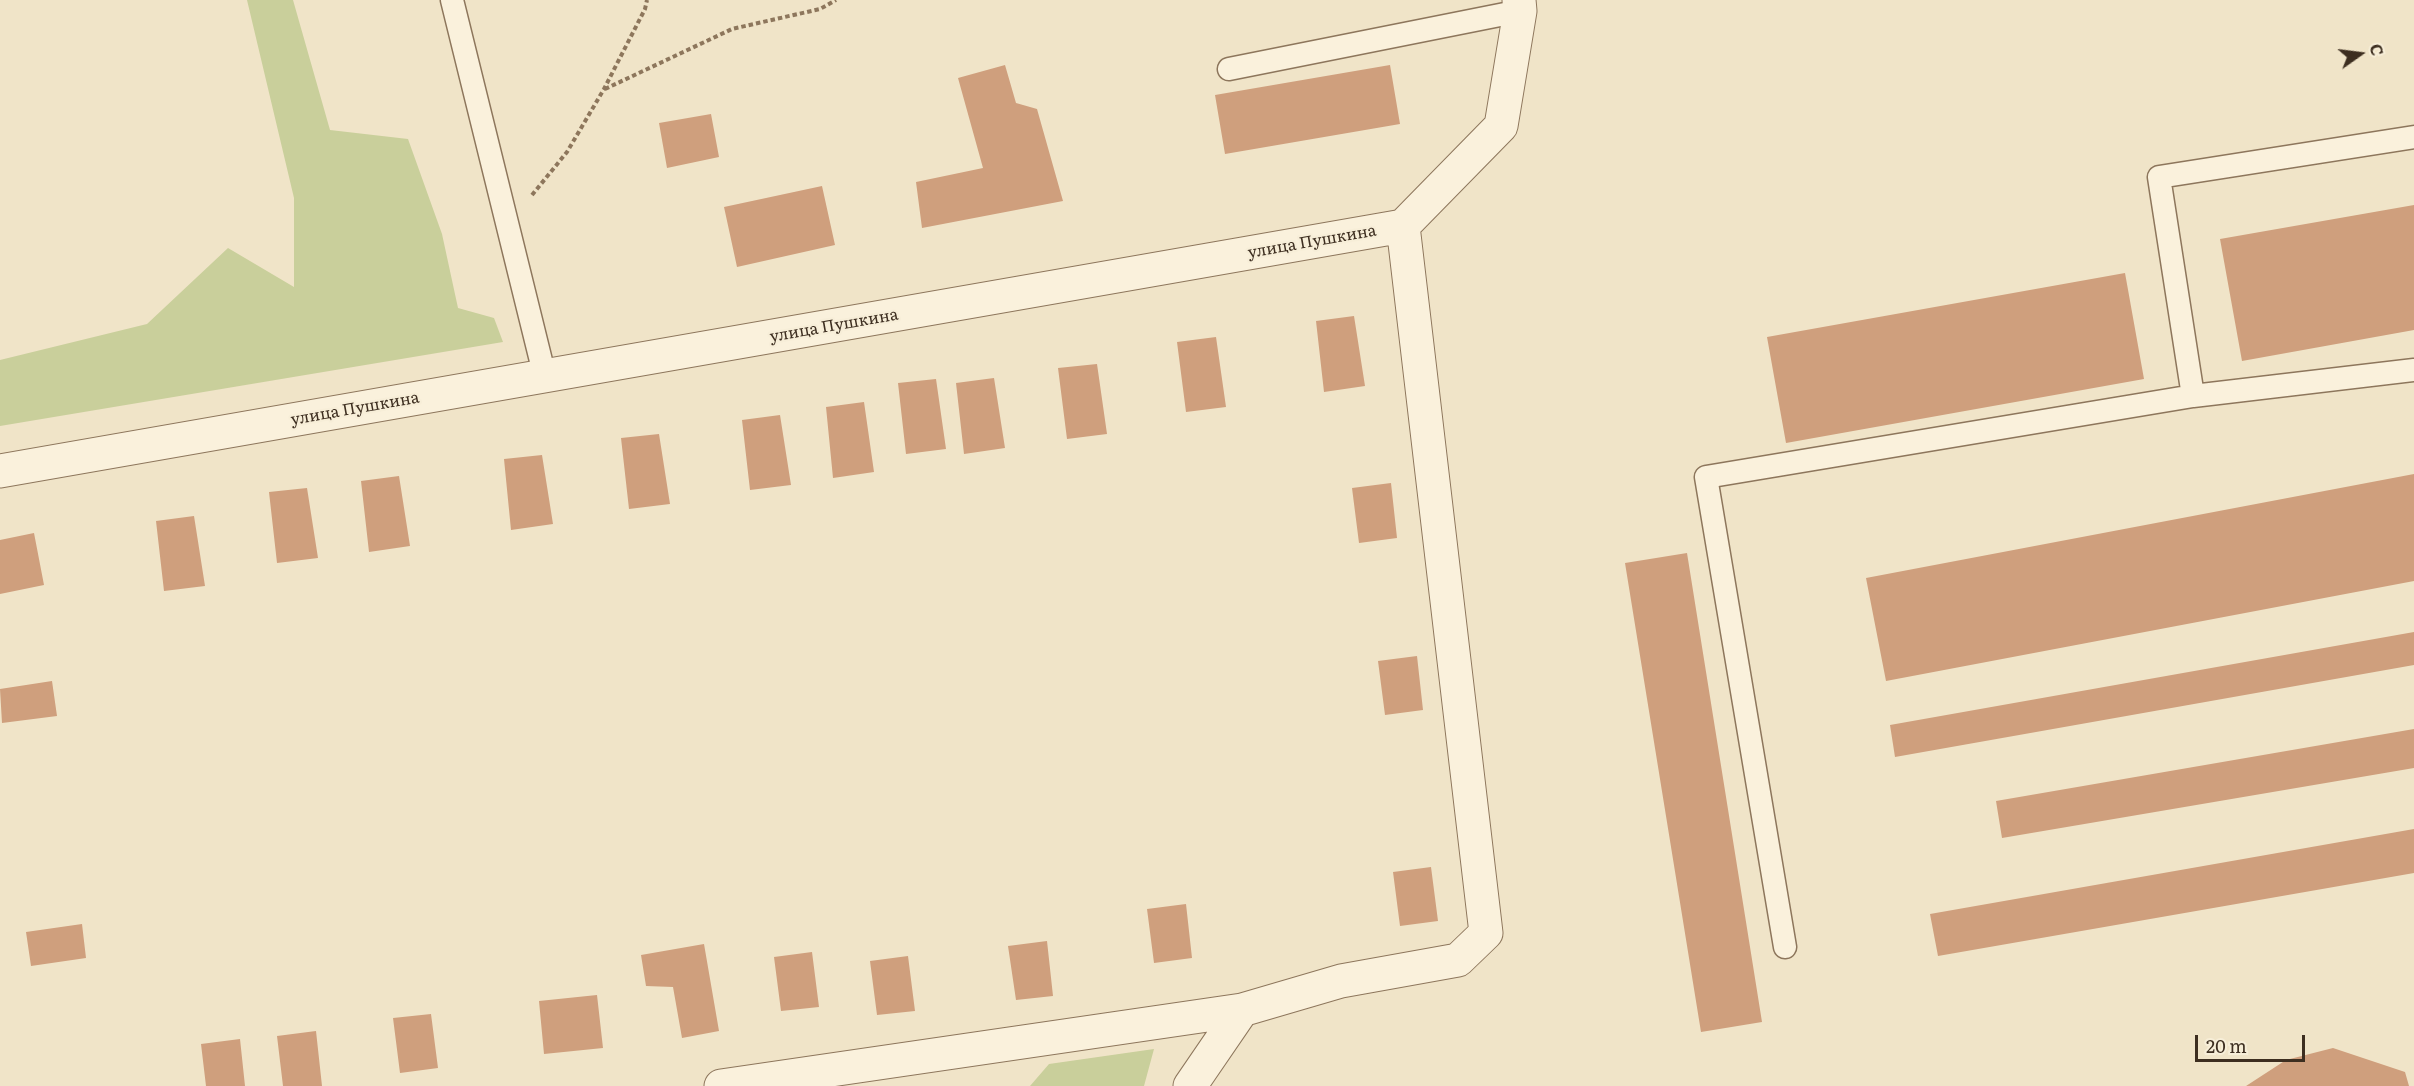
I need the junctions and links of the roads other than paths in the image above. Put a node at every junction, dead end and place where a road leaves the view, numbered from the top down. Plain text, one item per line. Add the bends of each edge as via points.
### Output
1 (452, 0) edge
2 (1519, 6) edge
3 (1229, 69) dead end
4 (2414, 137) edge
5 (1403, 226) junction
6 (2414, 370) edge
7 (545, 376) junction
8 (2193, 396) junction
9 (0, 471) edge
10 (1785, 947) dead end
11 (1242, 1010) junction
12 (721, 1086) edge
13 (1190, 1086) edge

1 - 7 lane
2 - 3 lane
2 - 5 street via 1501,126
4 - 8 lane via 2159,177
5 - 7 street, улица Пушкина
5 - 11 street via 1486,933 1458,960 1341,981
6 - 8 lane
7 - 9 street, улица Пушкина
8 - 10 lane via 1706,477
11 - 12 street
11 - 13 street

